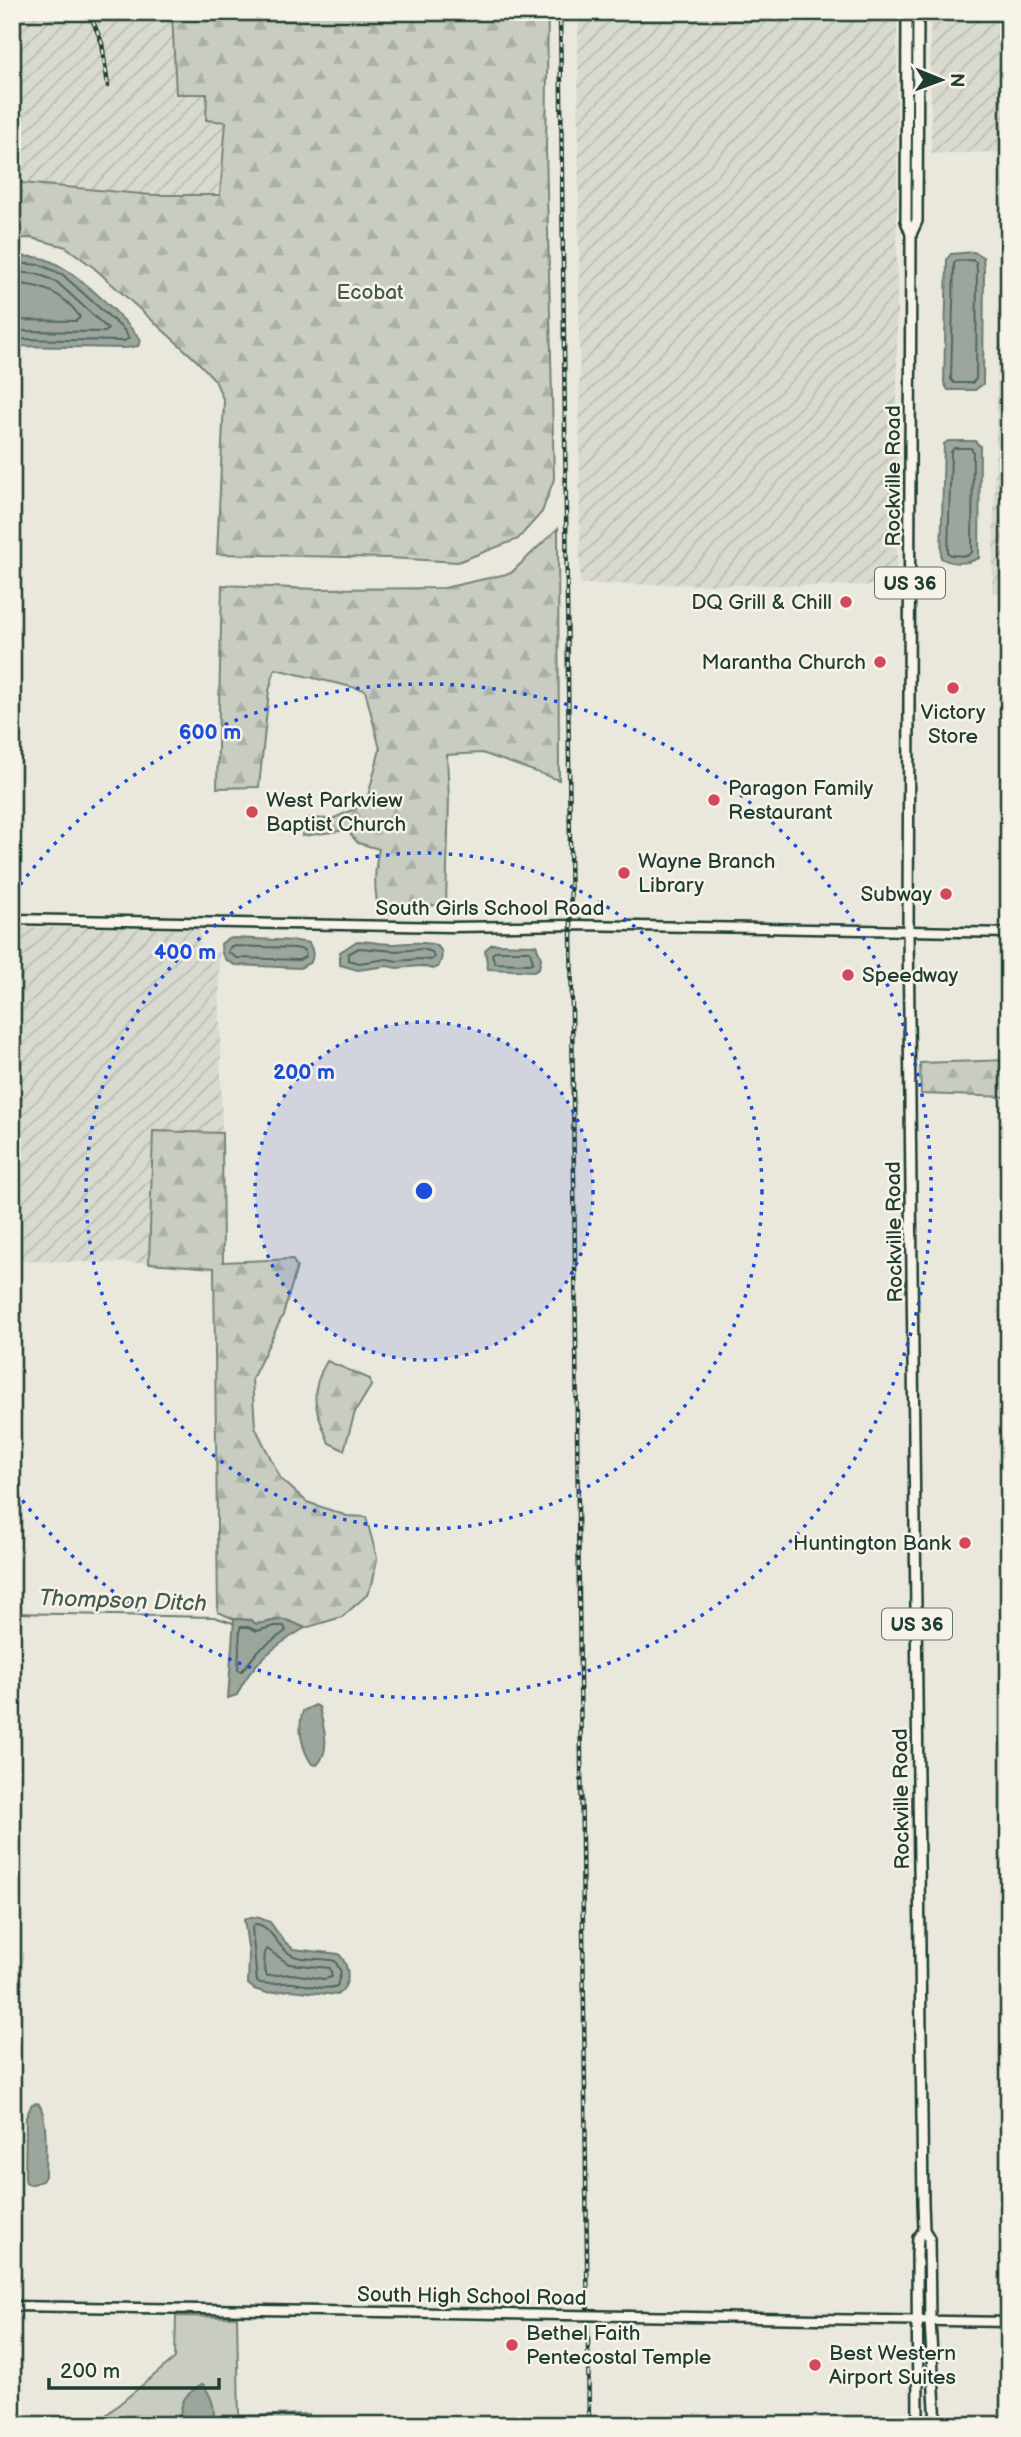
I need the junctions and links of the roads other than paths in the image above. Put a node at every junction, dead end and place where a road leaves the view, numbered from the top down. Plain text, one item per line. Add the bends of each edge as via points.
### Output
1 (907, 12) edge
2 (918, 12) edge
3 (911, 234) junction
4 (12, 919) edge
5 (908, 932) junction
6 (1009, 933) edge
7 (924, 2230) junction
8 (12, 2306) edge
9 (918, 2321) junction
10 (930, 2321) junction
11 (1009, 2322) edge
12 (918, 2425) edge
13 (936, 2425) edge

1 - 3 main road, Rockville Road / US 36 via 906,221
2 - 3 main road, Rockville Road / US 36 via 917,221
3 - 5 main road, Rockville Road / US 36
4 - 5 street, South Girls School Road
5 - 6 street, South Girls School Road
5 - 7 main road, Rockville Road / US 36
7 - 9 main road, Rockville Road / US 36 via 918,2238
7 - 10 main road, Rockville Road / US 36 via 929,2238
8 - 9 street, South High School Road, bridge
9 - 10 street, South High School Road
9 - 12 main road, Rockville Road / US 36
10 - 11 street, South High School Road
10 - 13 main road, Rockville Road / US 36

